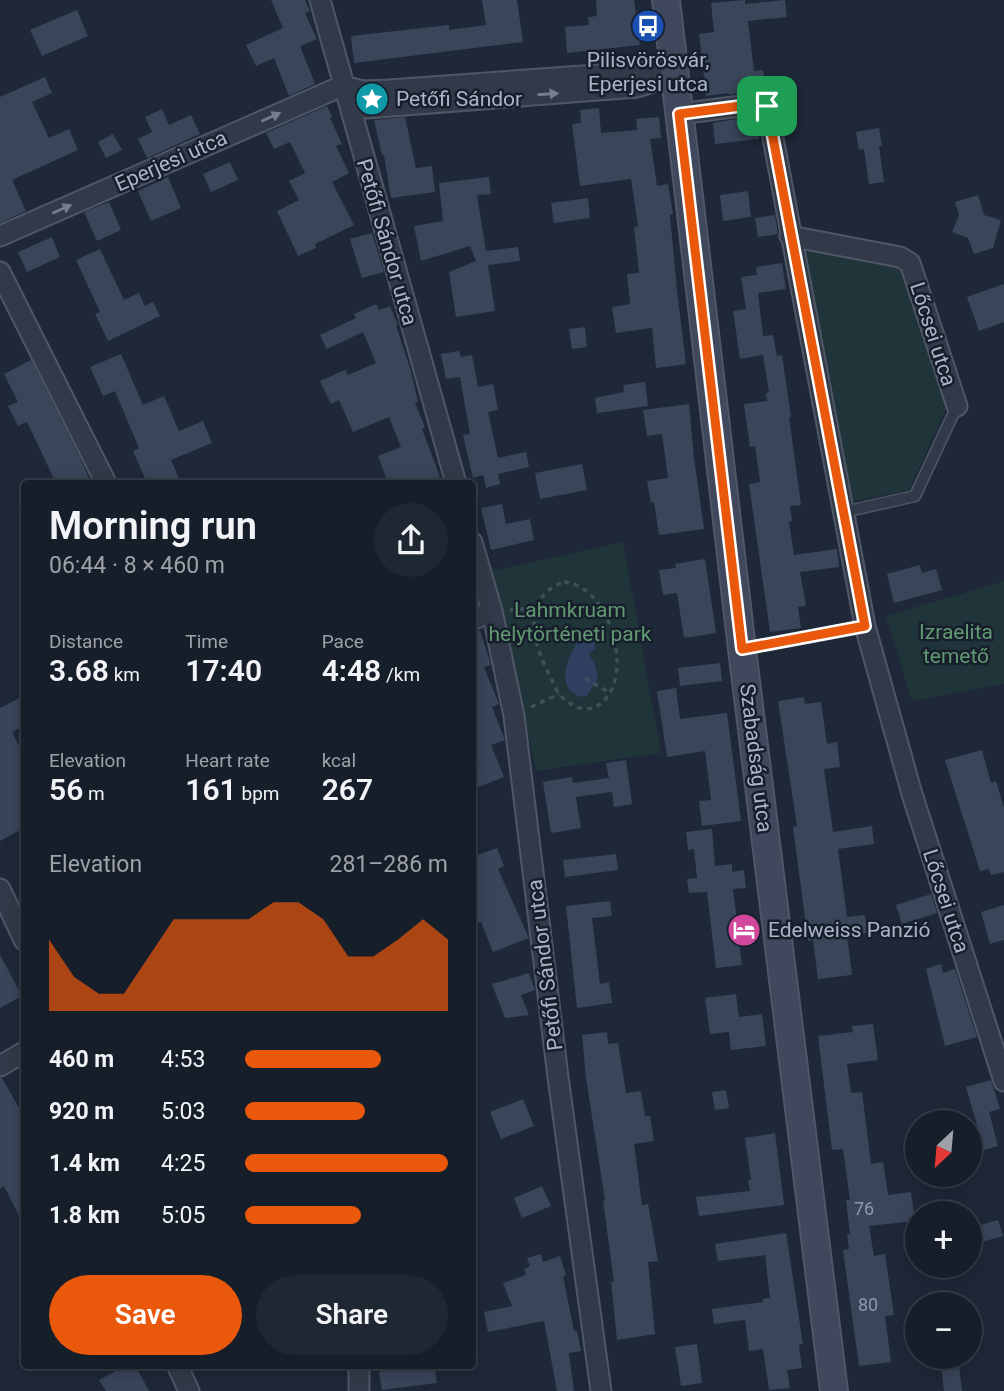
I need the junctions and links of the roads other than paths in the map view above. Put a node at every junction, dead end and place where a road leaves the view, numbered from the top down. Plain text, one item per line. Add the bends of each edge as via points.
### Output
1 (320, 0) edge
2 (666, 0) edge
3 (674, 76) junction
4 (342, 86) junction
5 (679, 114) junction
6 (0, 236) edge
7 (790, 236) junction
8 (0, 272) edge
9 (957, 406) joint
10 (104, 480) edge
11 (455, 480) edge
12 (844, 512) junction
13 (476, 556) edge
14 (492, 611) junction
15 (476, 618) edge
16 (865, 626) junction
17 (742, 649) junction
18 (0, 889) edge
19 (21, 934) edge
20 (21, 1054) edge
21 (0, 1066) edge
22 (1004, 1081) edge
23 (179, 1369) edge
24 (359, 1369) edge
25 (189, 1391) edge
26 (359, 1391) edge
27 (601, 1391) edge
28 (834, 1391) edge

1 - 4 street, Petőfi Sándor utca
2 - 3 street, Szabadság utca
3 - 4 street via 637,87 366,108
3 - 5 street, Szabadság utca
6 -> 4 street, Eperjesi utca
4 - 11 street, Petőfi Sándor utca
5 - 7 street via 767,106
5 - 17 street, Szabadság utca
7 - 9 street, Lőcsei utca via 900,257 910,263
7 - 12 street
8 - 10 street
9 - 12 lane, Lőcsei utca via 915,496
12 - 16 street, Lőcsei utca
13 - 14 street, Petőfi Sándor utca
14 - 15 street
14 - 27 street, Petőfi Sándor utca via 514,716
16 - 17 lane
16 - 22 street, Lőcsei utca via 912,793
17 - 28 street, Szabadság utca
18 - 19 street
20 - 21 street
23 - 25 street
24 - 26 street

